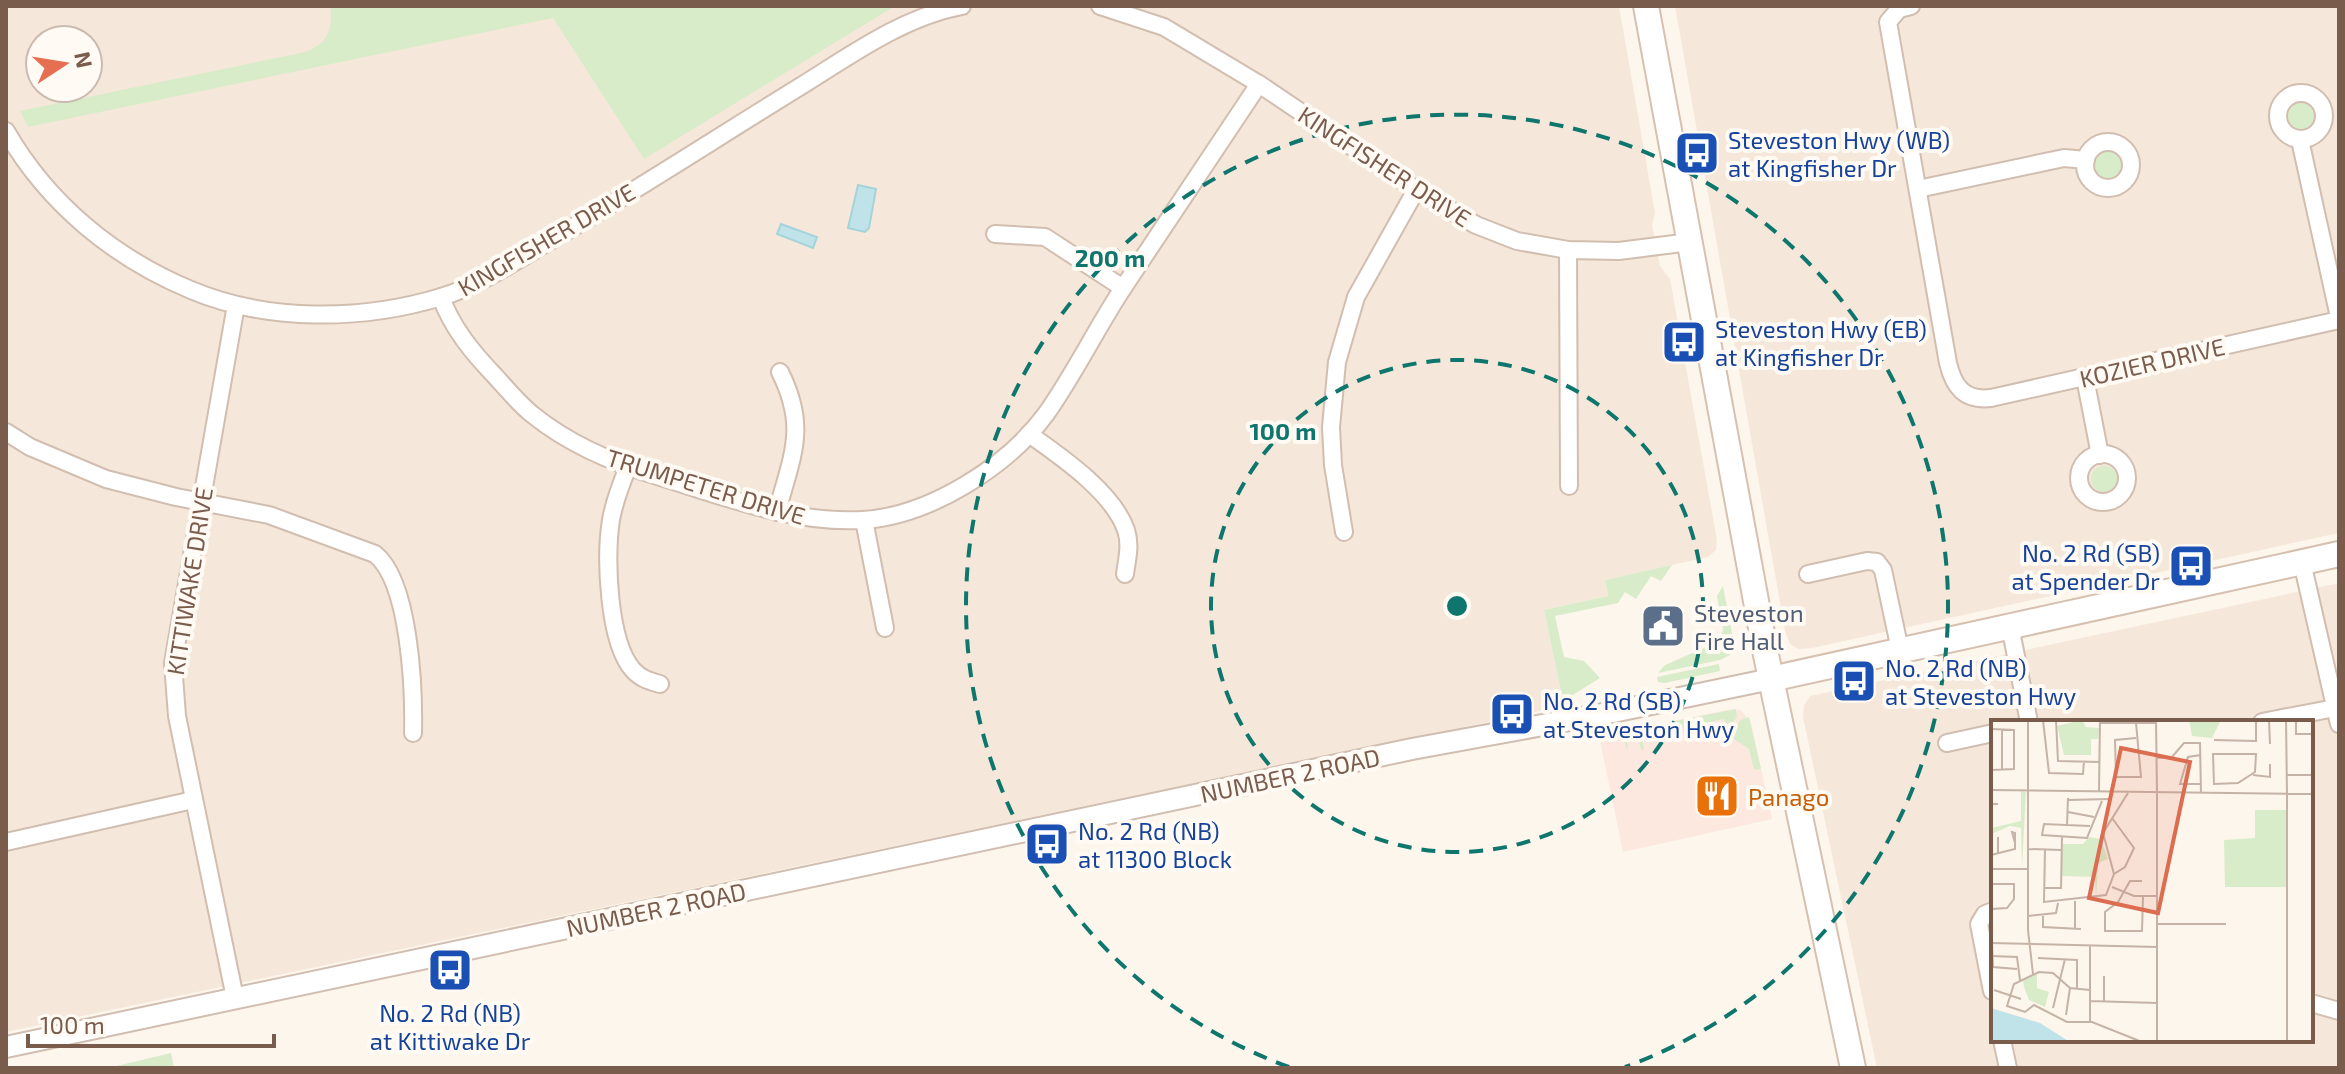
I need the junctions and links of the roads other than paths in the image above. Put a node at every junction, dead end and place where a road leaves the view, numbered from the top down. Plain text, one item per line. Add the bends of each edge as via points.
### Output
1 (962, 6) edge
2 (1100, 6) edge
3 (1646, 6) edge
4 (1911, 6) edge
5 (1259, 84) junction
6 (6, 131) edge
7 (2300, 140) dead end
8 (2086, 160) dead end
9 (1918, 189) junction
10 (1416, 190) junction
11 (995, 234) dead end
12 (1690, 242) junction
13 (1568, 250) junction
14 (1123, 288) junction
15 (441, 297) junction
16 (236, 305) junction
17 (2339, 319) edge
18 (780, 372) dead end
19 (2085, 378) junction
20 (6, 432) edge
21 (1029, 434) junction
22 (2100, 455) dead end
23 (628, 467) junction
24 (1569, 486) dead end
25 (200, 502) junction
26 (777, 512) junction
27 (864, 520) junction
28 (1344, 532) dead end
29 (2339, 554) edge
30 (2302, 562) junction
31 (1125, 574) dead end
32 (1808, 574) dead end
33 (2010, 626) junction
34 (885, 628) dead end
35 (1900, 650) junction
36 (1771, 679) junction
37 (660, 684) dead end
38 (2337, 716) edge
39 (2029, 720) edge
40 (2287, 720) edge
41 (413, 733) dead end
42 (1991, 733) edge
43 (1947, 743) dead end
44 (193, 800) junction
45 (6, 842) edge
46 (1991, 912) edge
47 (1991, 983) edge
48 (235, 998) junction
49 (2313, 1004) edge
50 (2339, 1011) edge
51 (2002, 1042) edge
52 (6, 1047) edge
53 (1853, 1068) edge
54 (2008, 1068) edge

1 - 15 street, KINGFISHER DRIVE via 878,38 593,215 500,270
2 - 5 street, KINGFISHER DRIVE via 1164,27
3 - 12 main road
4 - 9 street via 1899,9 1888,22
5 - 10 street, KINGFISHER DRIVE
5 - 14 street, TRUMPETER DRIVE
6 - 16 street, KINGFISHER DRIVE via 33,171 99,240 169,281
7 - 17 street
8 - 9 street via 2064,158
9 - 19 street, KOZIER DRIVE via 1948,363 1965,395 1991,398
10 - 13 street, KINGFISHER DRIVE via 1476,225 1517,241
10 - 28 street via 1356,297 1337,362 1331,427
11 - 14 street via 1045,237
12 - 13 street, KINGFISHER DRIVE via 1619,251
12 - 36 main road
13 - 24 street
14 - 21 street, TRUMPETER DRIVE
15 - 16 street, KINGFISHER DRIVE via 346,313
15 - 23 street, TRUMPETER DRIVE via 447,315 478,359 532,415 580,446
16 - 25 street, KITTIWAKE DRIVE
17 - 19 street, KOZIER DRIVE
18 - 26 street via 793,398 797,432
19 - 22 street
20 - 25 street via 106,479
21 - 27 street, TRUMPETER DRIVE via 982,475 949,494
21 - 31 street via 1085,476 1116,512 1129,546
23 - 26 street, TRUMPETER DRIVE
23 - 37 street via 611,520 609,591 626,659 637,674
25 - 41 street via 276,517 382,559 396,586 412,668
25 - 44 street, KITTIWAKE DRIVE via 173,663
26 - 27 street, TRUMPETER DRIVE
27 - 34 street
29 - 30 main road, NUMBER 2 ROAD
30 - 33 main road, NUMBER 2 ROAD
30 - 38 street
32 - 35 street via 1877,562
33 - 35 main road, NUMBER 2 ROAD
33 - 39 street
35 - 36 main road, NUMBER 2 ROAD
36 - 48 street, NUMBER 2 ROAD via 1397,752
36 - 53 main road
38 - 40 street
42 - 43 street
44 - 45 street
44 - 48 street, KITTIWAKE DRIVE
46 - 47 street via 1979,924
48 - 52 street, NUMBER 2 ROAD
49 - 50 street
51 - 54 street

